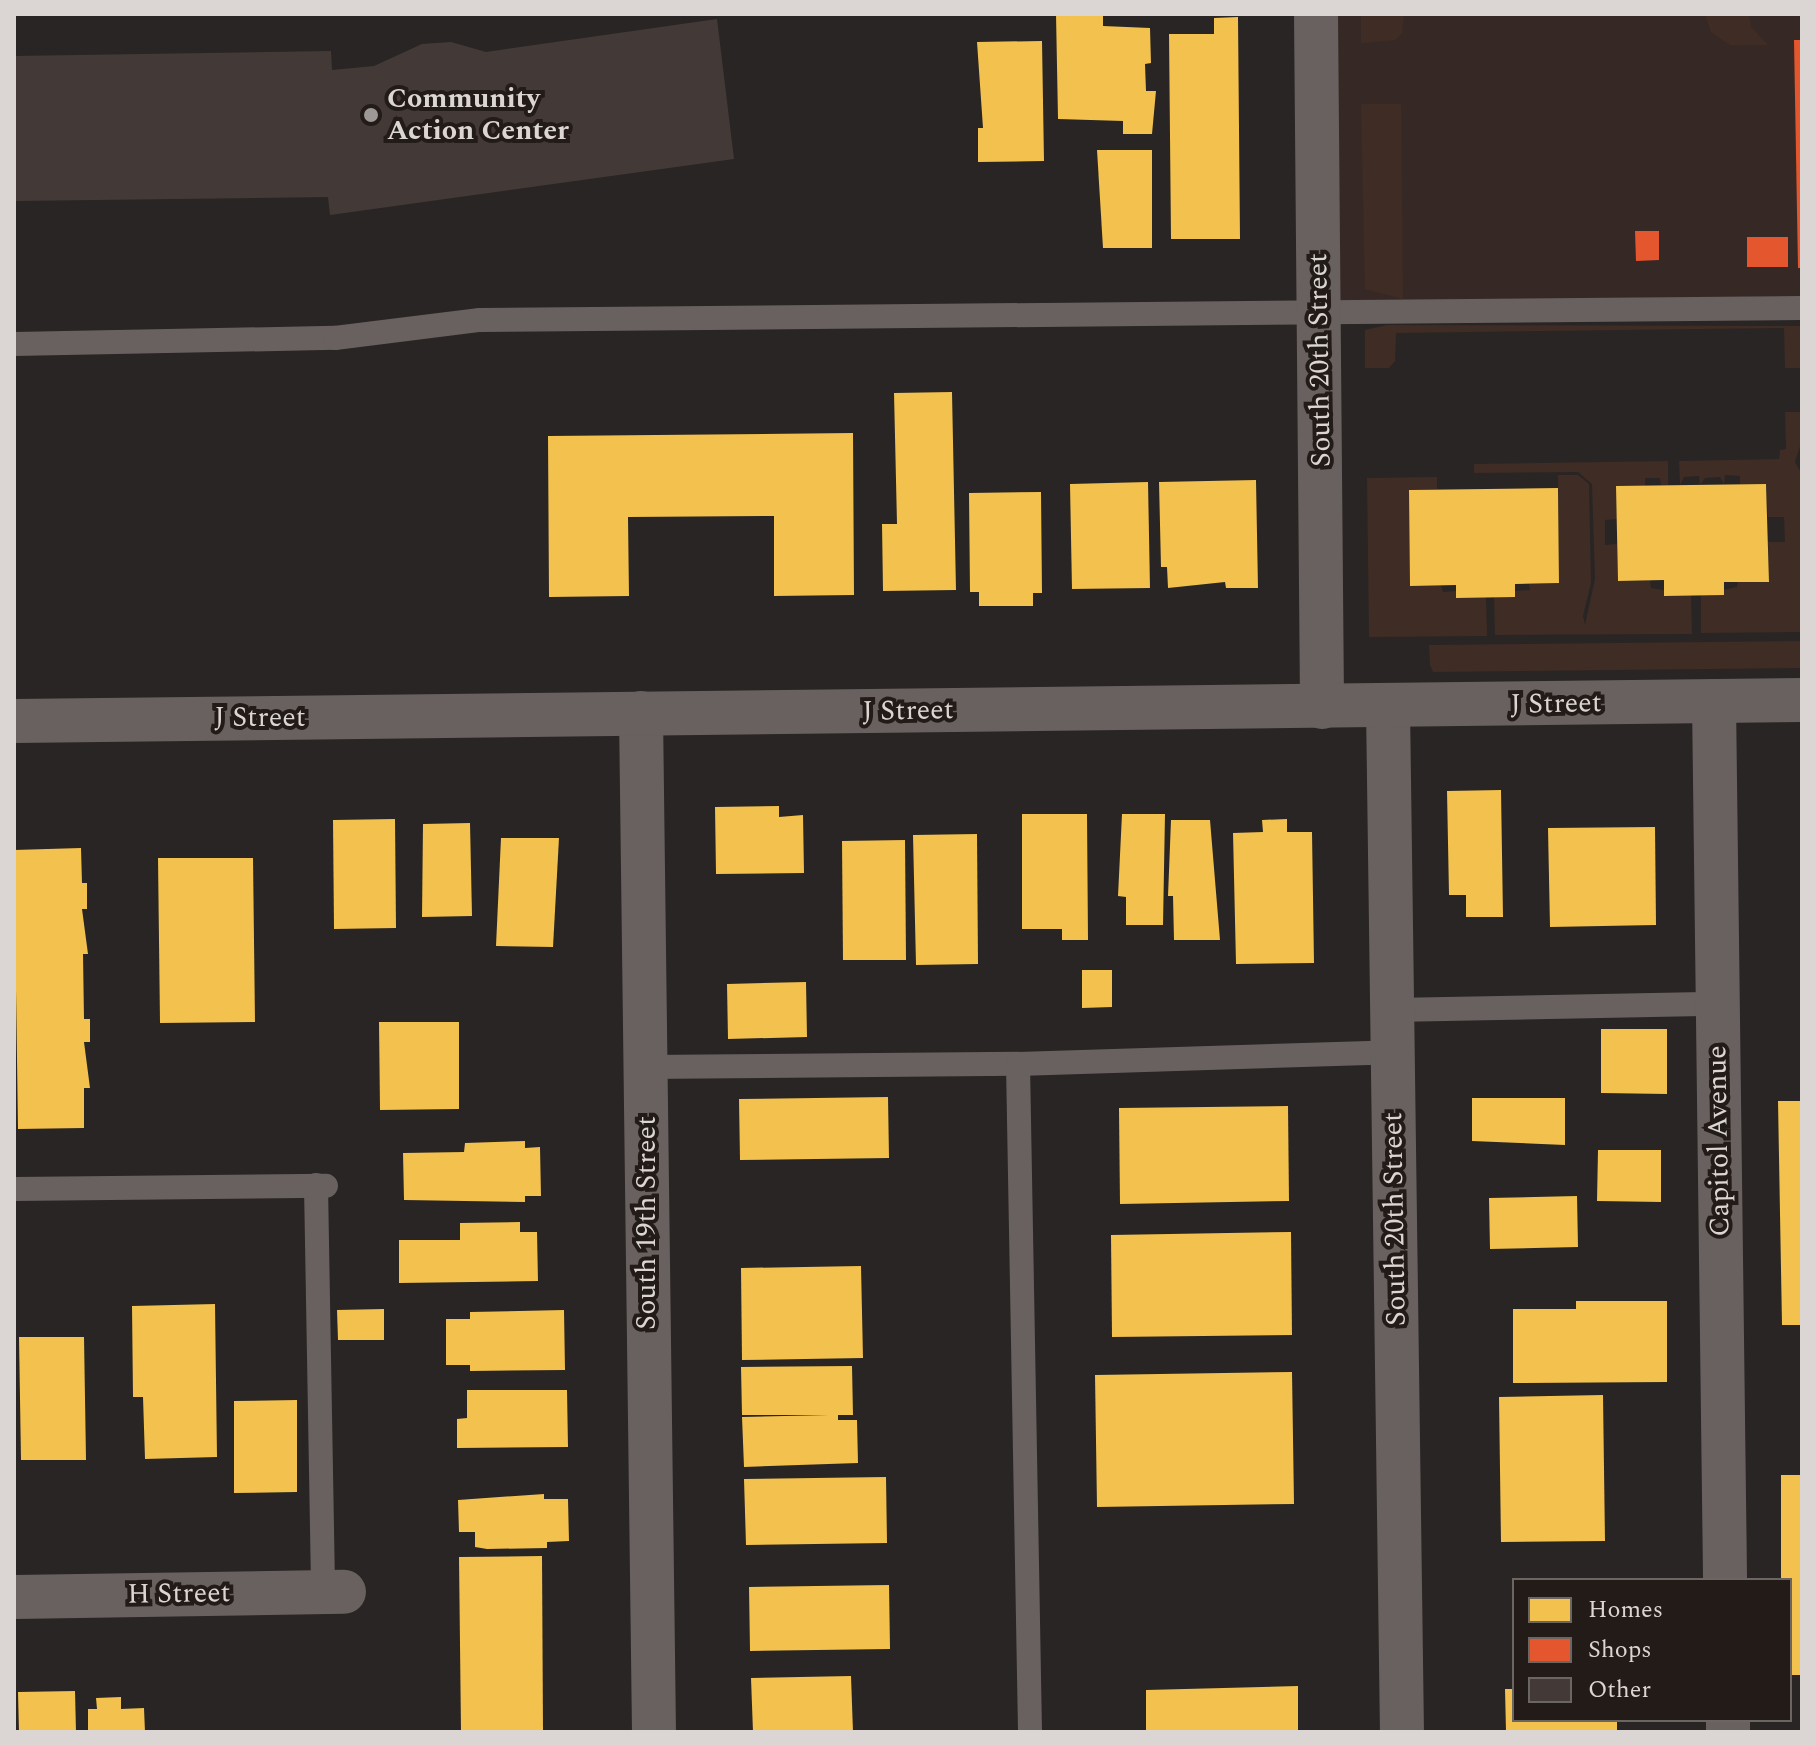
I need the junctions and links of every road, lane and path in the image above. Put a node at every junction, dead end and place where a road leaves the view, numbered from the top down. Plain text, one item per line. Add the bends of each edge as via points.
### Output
1 (1316, 14) edge
2 (1802, 308) edge
3 (1320, 313) junction
4 (14, 344) edge
5 (1802, 700) edge
6 (1714, 701) junction
7 (1388, 706) junction
8 (1322, 707) junction
9 (641, 713) junction
10 (14, 721) edge
11 (1717, 1004) junction
12 (1392, 1031) junction
13 (1018, 1064) junction
14 (646, 1067) junction
15 (14, 1189) edge
16 (1725, 1578) edge
17 (334, 1592) joint
18 (14, 1597) edge
19 (654, 1732) edge
20 (1030, 1732) edge
21 (1402, 1732) edge

1 - 3 street, South 20th Street
2 - 3 lane
3 - 4 lane via 480,320 335,338
3 - 8 street, South 20th Street
5 - 6 street, J Street
6 - 7 street, J Street
6 - 11 street, Capitol Avenue
7 - 8 street, J Street
7 - 12 street, South 20th Street
8 - 9 street, J Street
9 - 10 street, J Street
9 - 14 street, South 19th Street
11 - 12 lane
11 - 16 street, Capitol Avenue
12 - 13 lane
12 - 21 street, South 20th Street
13 - 14 lane
13 - 20 lane
14 - 19 street, South 19th Street
15 - 17 lane via 321,1186
17 - 18 street, H Street

